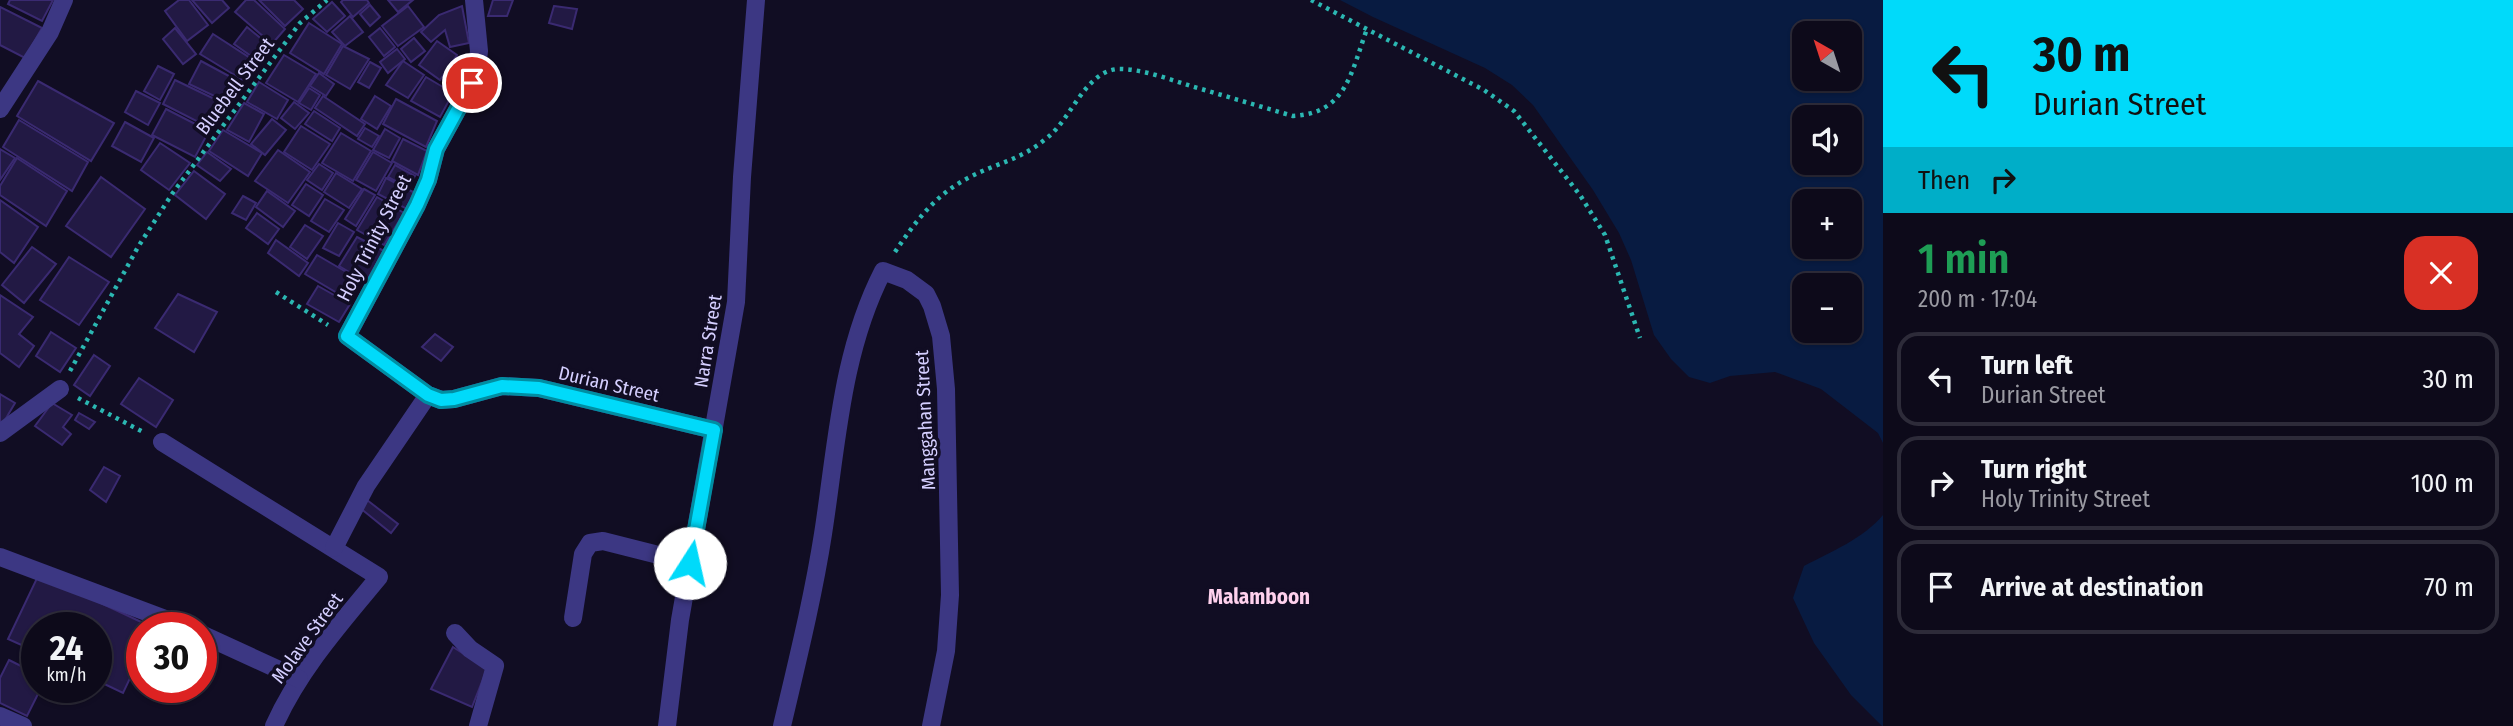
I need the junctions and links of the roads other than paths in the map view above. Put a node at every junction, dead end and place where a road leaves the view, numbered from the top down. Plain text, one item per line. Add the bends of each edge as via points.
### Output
1 (64, 0) edge
2 (474, 0) edge
3 (756, 0) edge
4 (0, 109) edge
5 (60, 389) road end
6 (428, 395) junction
7 (714, 430) junction
8 (0, 433) edge
9 (162, 442) road end
10 (334, 548) junction
11 (0, 557) edge
12 (690, 563) junction
13 (146, 612) edge
14 (573, 618) dead end
15 (455, 633) dead end
16 (217, 641) edge
17 (299, 678) junction
18 (0, 716) edge
19 (23, 726) edge
20 (274, 726) edge
21 (478, 726) edge
22 (667, 726) edge
23 (782, 726) edge
24 (931, 726) edge

1 - 4 street via 50,32
2 - 6 street, Holy Trinity Street via 479,51 472,83 436,149 417,205 347,336
3 - 7 street, Narra Street via 736,302
5 - 8 street
6 - 7 street, Durian Street via 441,400 502,386 539,388
6 - 10 street via 366,486
7 - 12 street, Narra Street
9 - 10 street
10 - 17 street, Molave Street via 379,577
11 - 13 street
12 - 14 street via 603,541 590,542 583,554
12 - 22 street, Narra Street
15 - 21 street via 495,666
16 - 17 street
17 - 20 street, Molave Street
18 - 19 street
23 - 24 street, Manggahan Street via 823,534 847,372 865,309 883,271 926,294 941,336 950,595 946,651

